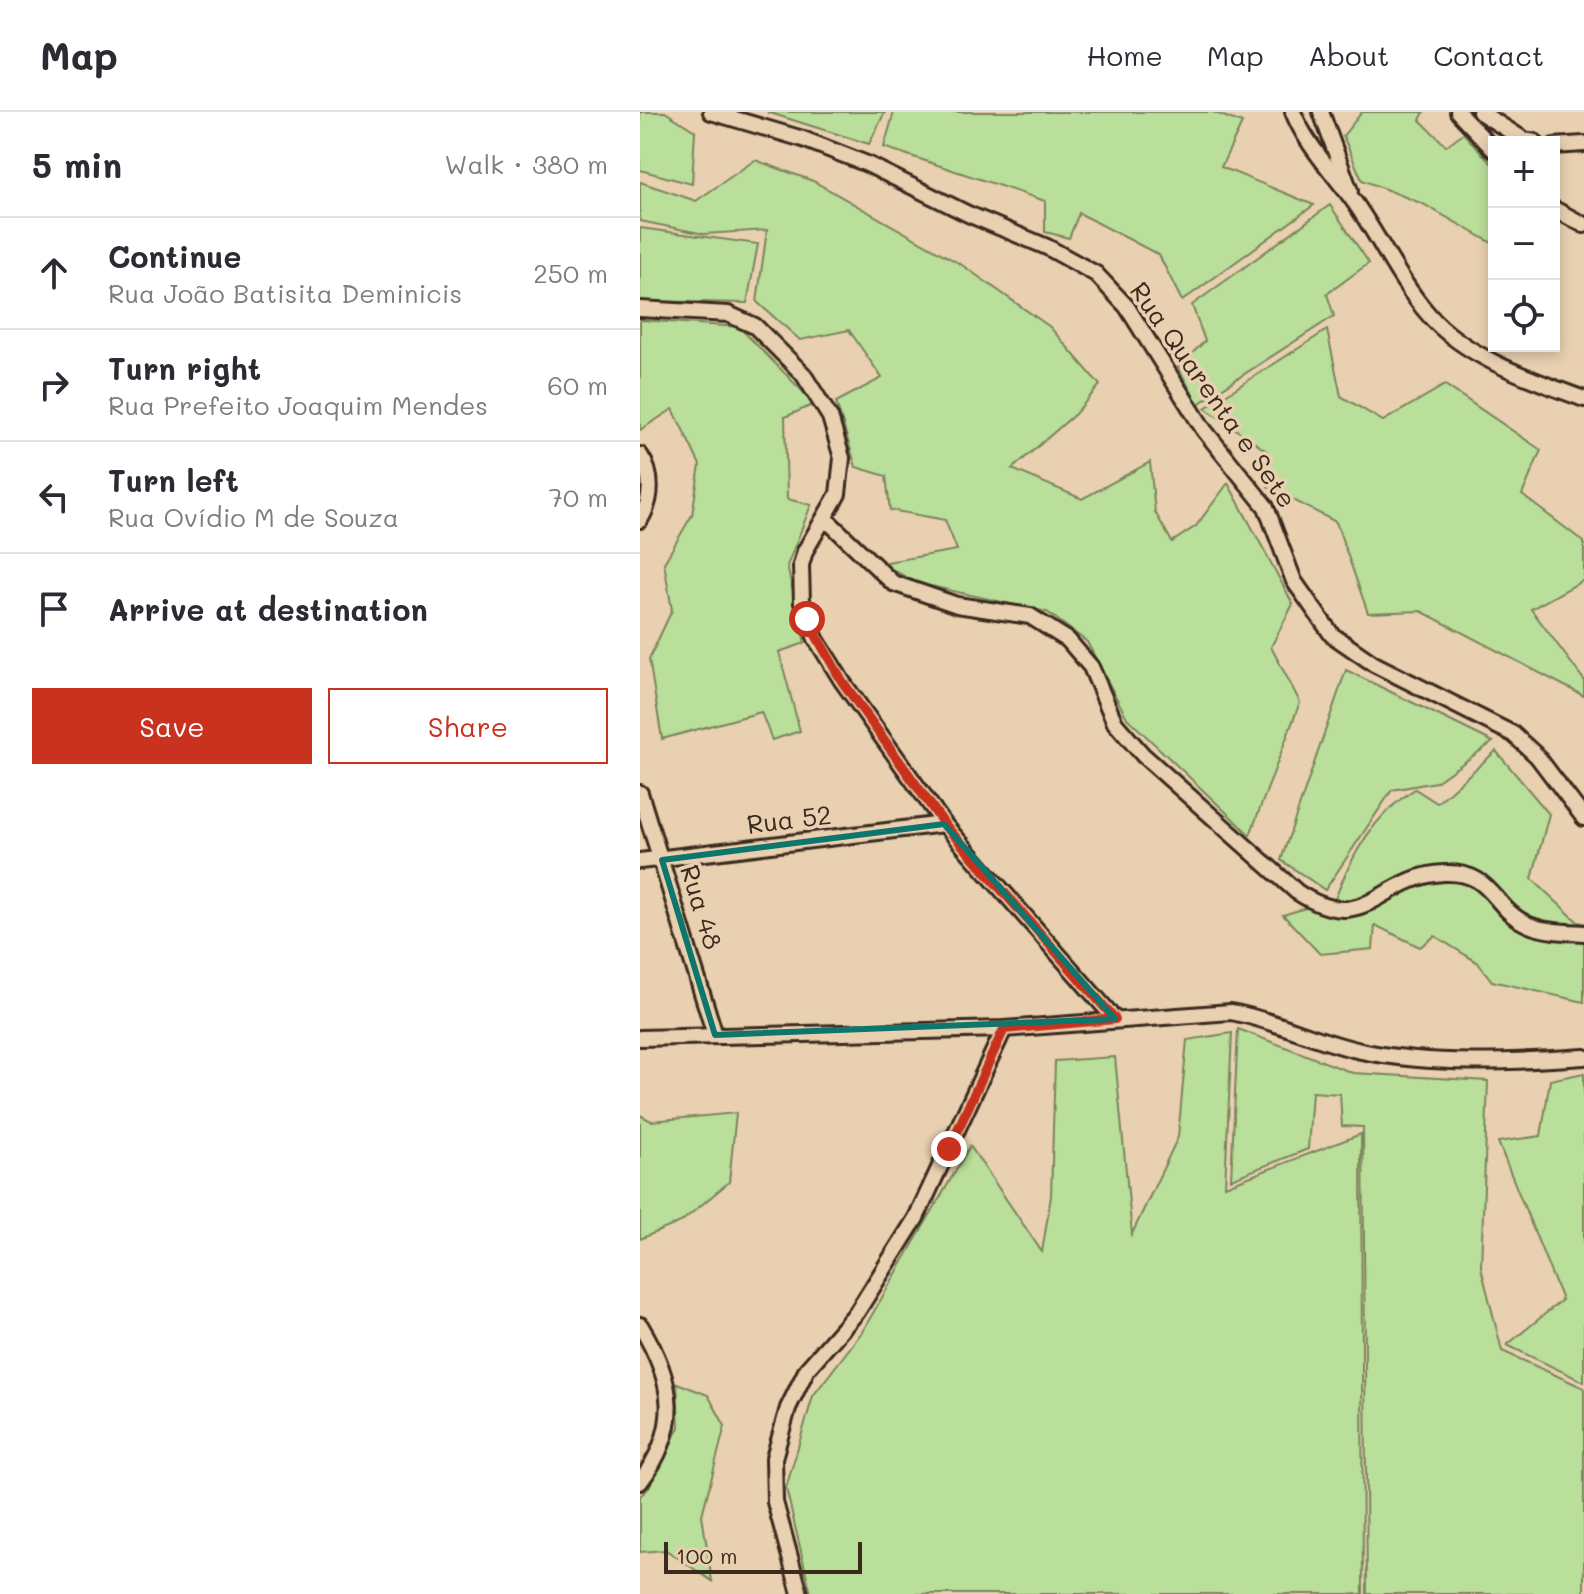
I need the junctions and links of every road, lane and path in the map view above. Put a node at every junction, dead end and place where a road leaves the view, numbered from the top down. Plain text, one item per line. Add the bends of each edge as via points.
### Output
1 (711, 112) edge
2 (1293, 112) edge
3 (1321, 112) edge
4 (1458, 112) edge
5 (1480, 112) edge
6 (1518, 136) edge
7 (1488, 144) edge
8 (1584, 144) edge
9 (1560, 146) edge
10 (1355, 203) junction
11 (1560, 212) edge
12 (1584, 225) edge
13 (640, 309) edge
14 (1584, 399) edge
15 (640, 455) edge
16 (640, 520) edge
17 (825, 522) junction
18 (640, 793) edge
19 (1584, 818) edge
20 (944, 824) junction
21 (662, 860) junction
22 (640, 861) edge
23 (1584, 933) edge
24 (1115, 1019) junction
25 (1004, 1029) junction
26 (715, 1035) junction
27 (640, 1038) edge
28 (1584, 1057) edge
29 (640, 1325) edge
30 (640, 1482) edge
31 (800, 1594) edge

1 - 19 street, Rua Quarenta e Sete via 867,164 1096,274 1127,307 1204,430 1266,507 1294,581 1332,635 1374,664 1513,734 1537,756
2 - 10 street via 1322,163
3 - 10 street
4 - 7 street
5 - 6 street
8 - 9 street
10 - 14 street via 1431,317 1463,344
11 - 12 street
13 - 17 street via 728,314 755,326 803,374 830,417 842,458 838,494
15 - 16 street via 650,487
17 - 20 street via 801,565 807,619 842,681
17 - 23 street via 874,569 914,593 1030,616 1049,625 1091,667 1115,723 1143,755 1321,908 1360,906 1419,877 1466,874 1487,884 1508,911 1529,925
18 - 21 street, Rua 48
20 - 21 street, Rua 52
20 - 24 street
21 - 22 street, Rua 52
21 - 26 street, Rua 48
24 - 25 street
24 - 28 street via 1231,1012 1391,1057
25 - 26 street
25 - 31 street via 916,1218 857,1312 807,1369 788,1408 774,1458 775,1502
26 - 27 street
29 - 30 street via 667,1379 670,1409 663,1445

